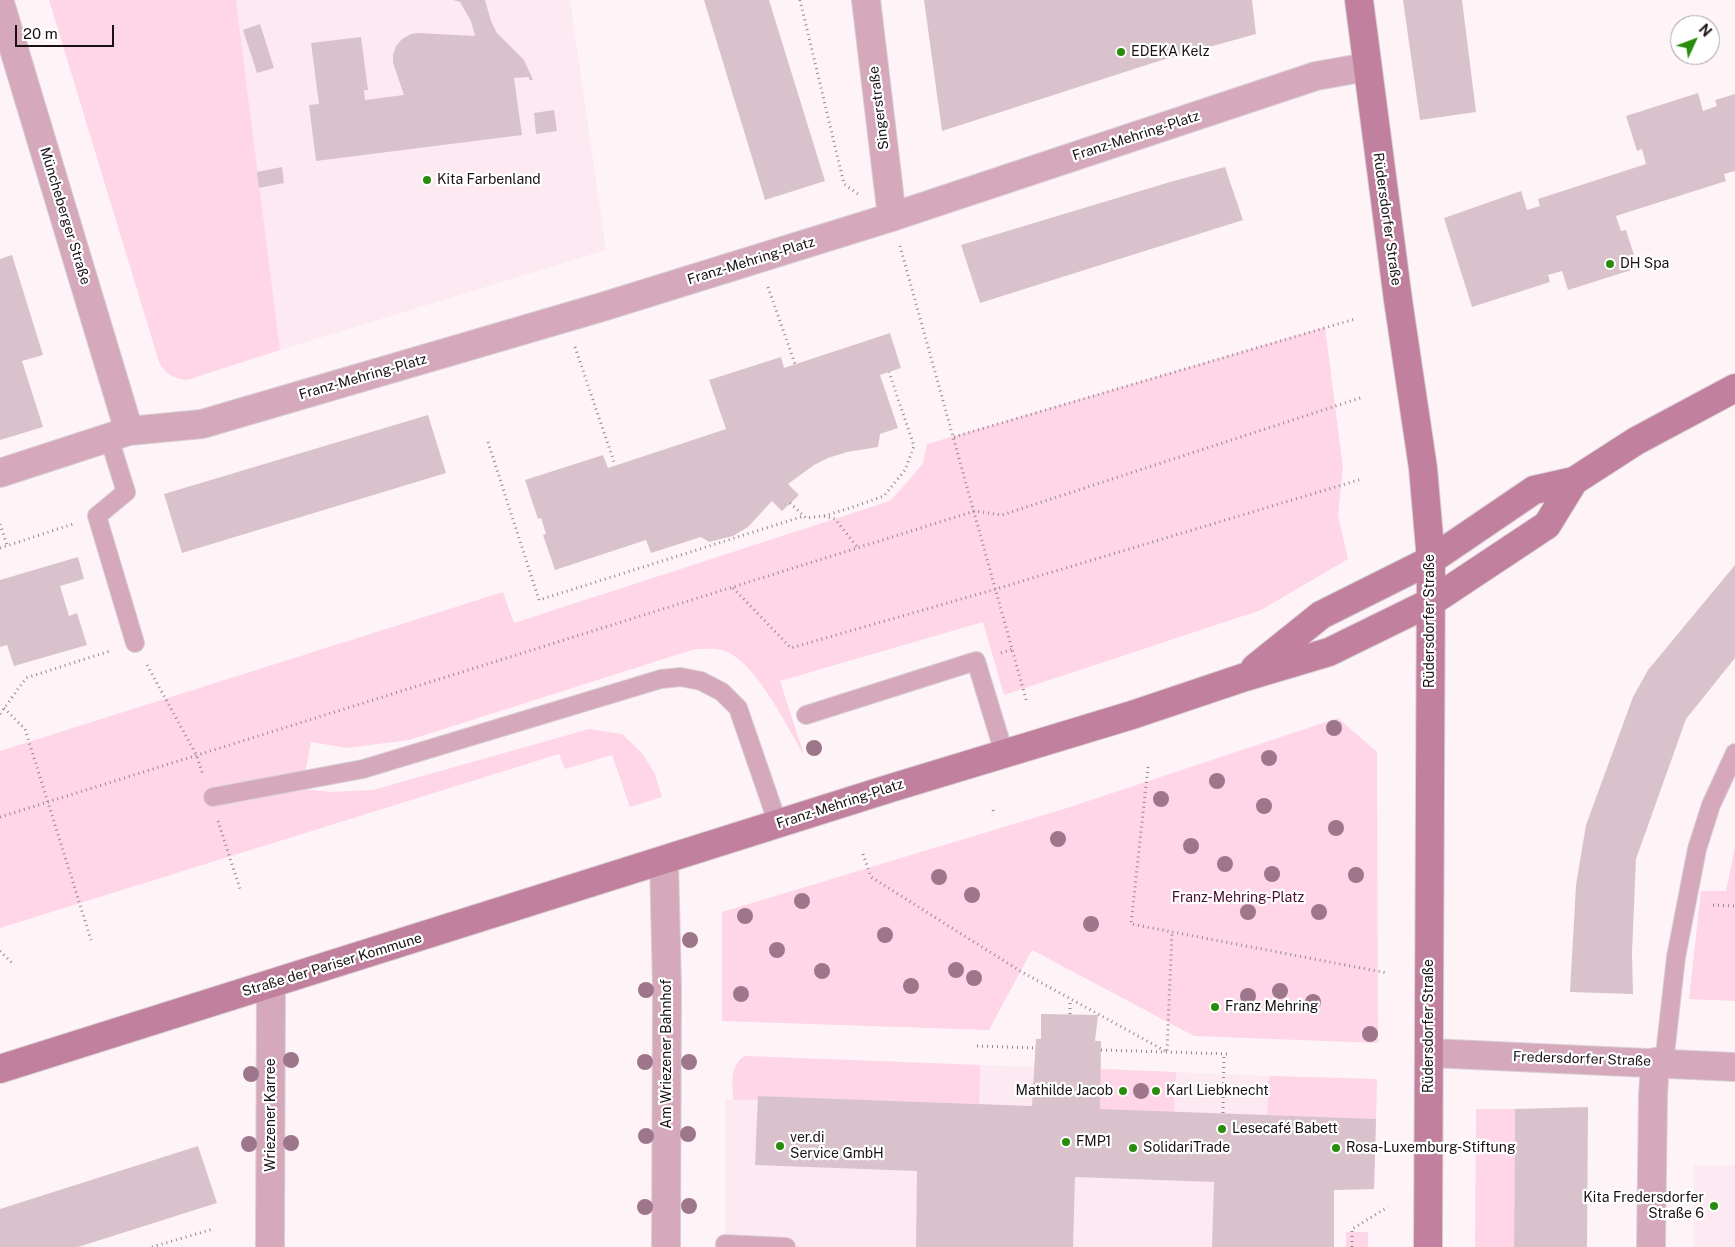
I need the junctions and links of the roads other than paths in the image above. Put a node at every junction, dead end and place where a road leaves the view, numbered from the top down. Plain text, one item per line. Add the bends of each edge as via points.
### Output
1 (866, 0) edge
2 (1359, 0) edge
3 (0, 3) edge
4 (1367, 67) junction
5 (892, 216) junction
6 (1735, 388) edge
7 (119, 434) junction
8 (0, 473) edge
9 (1574, 481) junction
10 (1431, 560) junction
11 (1431, 602) junction
12 (135, 643) road end
13 (1244, 677) junction
14 (806, 715) dead end
15 (1004, 753) junction
16 (1735, 753) edge
17 (213, 797) dead end
18 (778, 824) junction
19 (664, 861) junction
20 (271, 984) junction
21 (1430, 1053) junction
22 (1659, 1063) junction
23 (1735, 1067) edge
24 (0, 1070) edge
25 (725, 1244) dead end
26 (270, 1247) edge
27 (666, 1247) edge
28 (786, 1247) edge
29 (1428, 1247) edge
30 (1652, 1247) edge

1 - 5 street, Singerstraße
2 - 4 street, Rüdersdorfer Straße
3 - 7 street, Müncheberger Straße
4 - 5 street, Franz-Mehring-Platz via 1316,76
4 - 10 street, Rüdersdorfer Straße via 1423,468
5 - 7 street, Franz-Mehring-Platz via 566,318 202,424
6 - 9 street via 1636,441
7 - 8 street
7 - 12 lane via 126,492 97,516
9 - 10 street via 1534,490
9 - 11 street via 1547,525
10 - 11 street, Rüdersdorfer Straße
10 - 13 street, Franz-Mehring-Platz via 1321,615
11 - 13 street, Franz-Mehring-Platz via 1329,652
11 - 21 street, Rüdersdorfer Straße
13 - 15 street, Franz-Mehring-Platz
14 - 15 lane via 976,661
15 - 18 street, Franz-Mehring-Platz
16 - 22 lane via 1711,805 1697,849
17 - 18 lane via 363,769 660,679 681,677 701,681 722,692 738,708
18 - 19 street, Franz-Mehring-Platz
19 - 20 street, Straße der Pariser Kommune
19 - 27 street, Am Wriezener Bahnhof
20 - 24 street, Straße der Pariser Kommune
20 - 26 street, Wriezener Karree
21 - 22 street, Fredersdorfer Straße
21 - 29 street, Rüdersdorfer Straße
22 - 23 street, Fredersdorfer Straße
22 - 30 street via 1653,1096
25 - 28 lane

